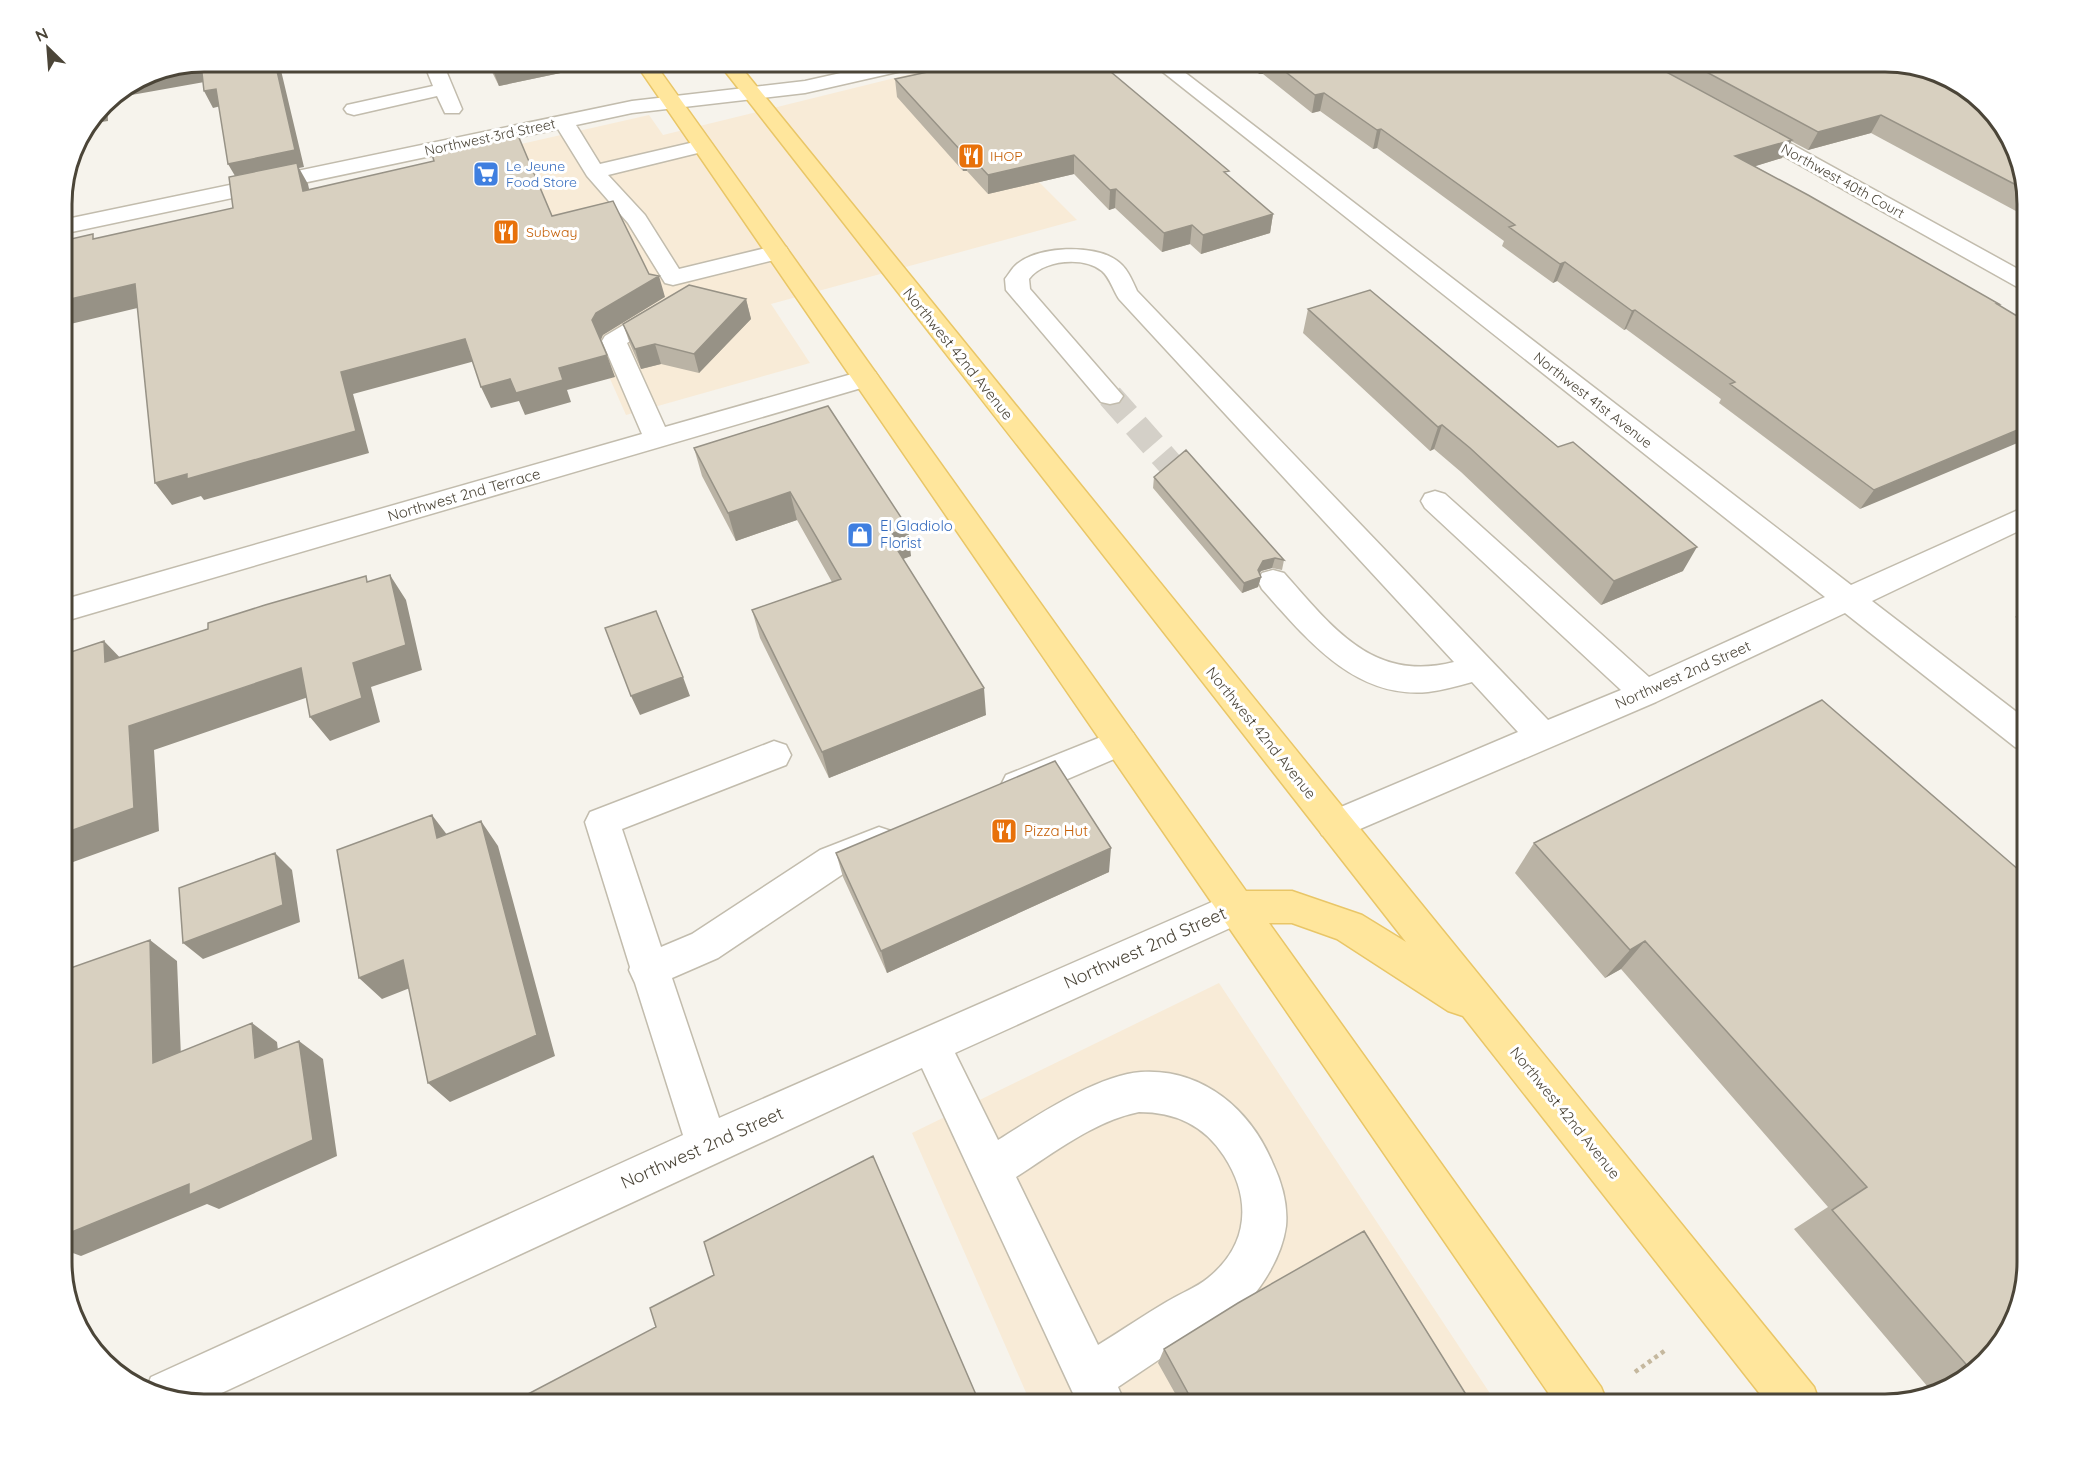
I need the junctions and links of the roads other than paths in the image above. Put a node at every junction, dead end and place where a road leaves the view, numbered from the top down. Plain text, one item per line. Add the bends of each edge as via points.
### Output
1 (436, 72) edge
2 (650, 72) edge
3 (734, 72) edge
4 (871, 72) edge
5 (1171, 72) edge
6 (444, 89) junction
7 (751, 93) junction
8 (673, 102) junction
9 (354, 108) dead end
10 (452, 109) dead end
11 (1730, 118) edge
12 (564, 122) junction
13 (703, 146) junction
14 (594, 172) junction
15 (72, 225) edge
16 (778, 252) junction
17 (2017, 277) edge
18 (673, 278) junction
19 (866, 378) junction
20 (1110, 396) tunnel mouth
21 (657, 439) junction
22 (1435, 501) dead end
23 (2017, 521) edge
24 (1274, 581) dead end
25 (1849, 599) junction
26 (72, 608) edge
27 (1479, 668) junction
28 (1645, 693) junction
29 (2017, 729) edge
30 (1543, 737) junction
31 (1121, 742) junction
32 (774, 755) dead end
33 (984, 799) edge
34 (1334, 825) junction
35 (909, 830) edge
36 (1237, 907) junction
37 (648, 970) junction
38 (1484, 1012) junction
39 (931, 1045) junction
40 (707, 1145) junction
41 (990, 1169) junction
42 (176, 1390) edge
43 (1096, 1391) edge
44 (1577, 1394) edge
45 (1789, 1394) edge

1 - 6 street
2 - 8 main road
3 - 7 main road, Northwest 42nd Avenue
4 - 7 street, Northwest 3rd Street via 805,87
5 - 25 street, Northwest 41st Avenue
6 - 9 street
6 - 10 street
7 - 8 street, Northwest 3rd Street
7 - 34 main road, Northwest 42nd Avenue
8 - 12 street, Northwest 3rd Street
8 - 13 main road
11 - 17 street, Northwest 40th Court
12 - 14 street
12 - 15 street, Northwest 3rd Street
13 - 14 street
13 - 16 main road
14 - 18 street via 637,220
16 - 18 street
16 - 19 main road
18 - 21 street via 685,298 614,341
19 - 21 street, Northwest 2nd Terrace
19 - 31 main road
20 - 27 street via 1018,291 1017,279 1025,269 1074,256 1092,258 1109,266 1126,294
21 - 26 street, Northwest 2nd Terrace
22 - 28 street
23 - 25 street, Northwest 2nd Street
24 - 27 street via 1340,653 1366,669 1394,678 1423,680
25 - 28 street, Northwest 2nd Street
25 - 29 street, Northwest 41st Avenue
27 - 30 street
28 - 30 street, Northwest 2nd Street
30 - 34 street, Northwest 2nd Street
31 - 33 street
31 - 36 main road
32 - 37 street via 602,822
34 - 38 main road, Northwest 42nd Avenue
35 - 37 street via 833,861 705,946
36 - 38 main road via 1292,907 1349,927
36 - 39 street, Northwest 2nd Street
36 - 44 main road
37 - 40 street
38 - 45 main road, Northwest 42nd Avenue
39 - 40 street, Northwest 2nd Street
39 - 41 street
40 - 42 street, Northwest 2nd Street
41 - 43 street
41 - 43 street via 1081,1114 1137,1092 1167,1094 1204,1108 1233,1134 1249,1157 1263,1196 1264,1227 1264,1237 1250,1264 1222,1295 1181,1319

